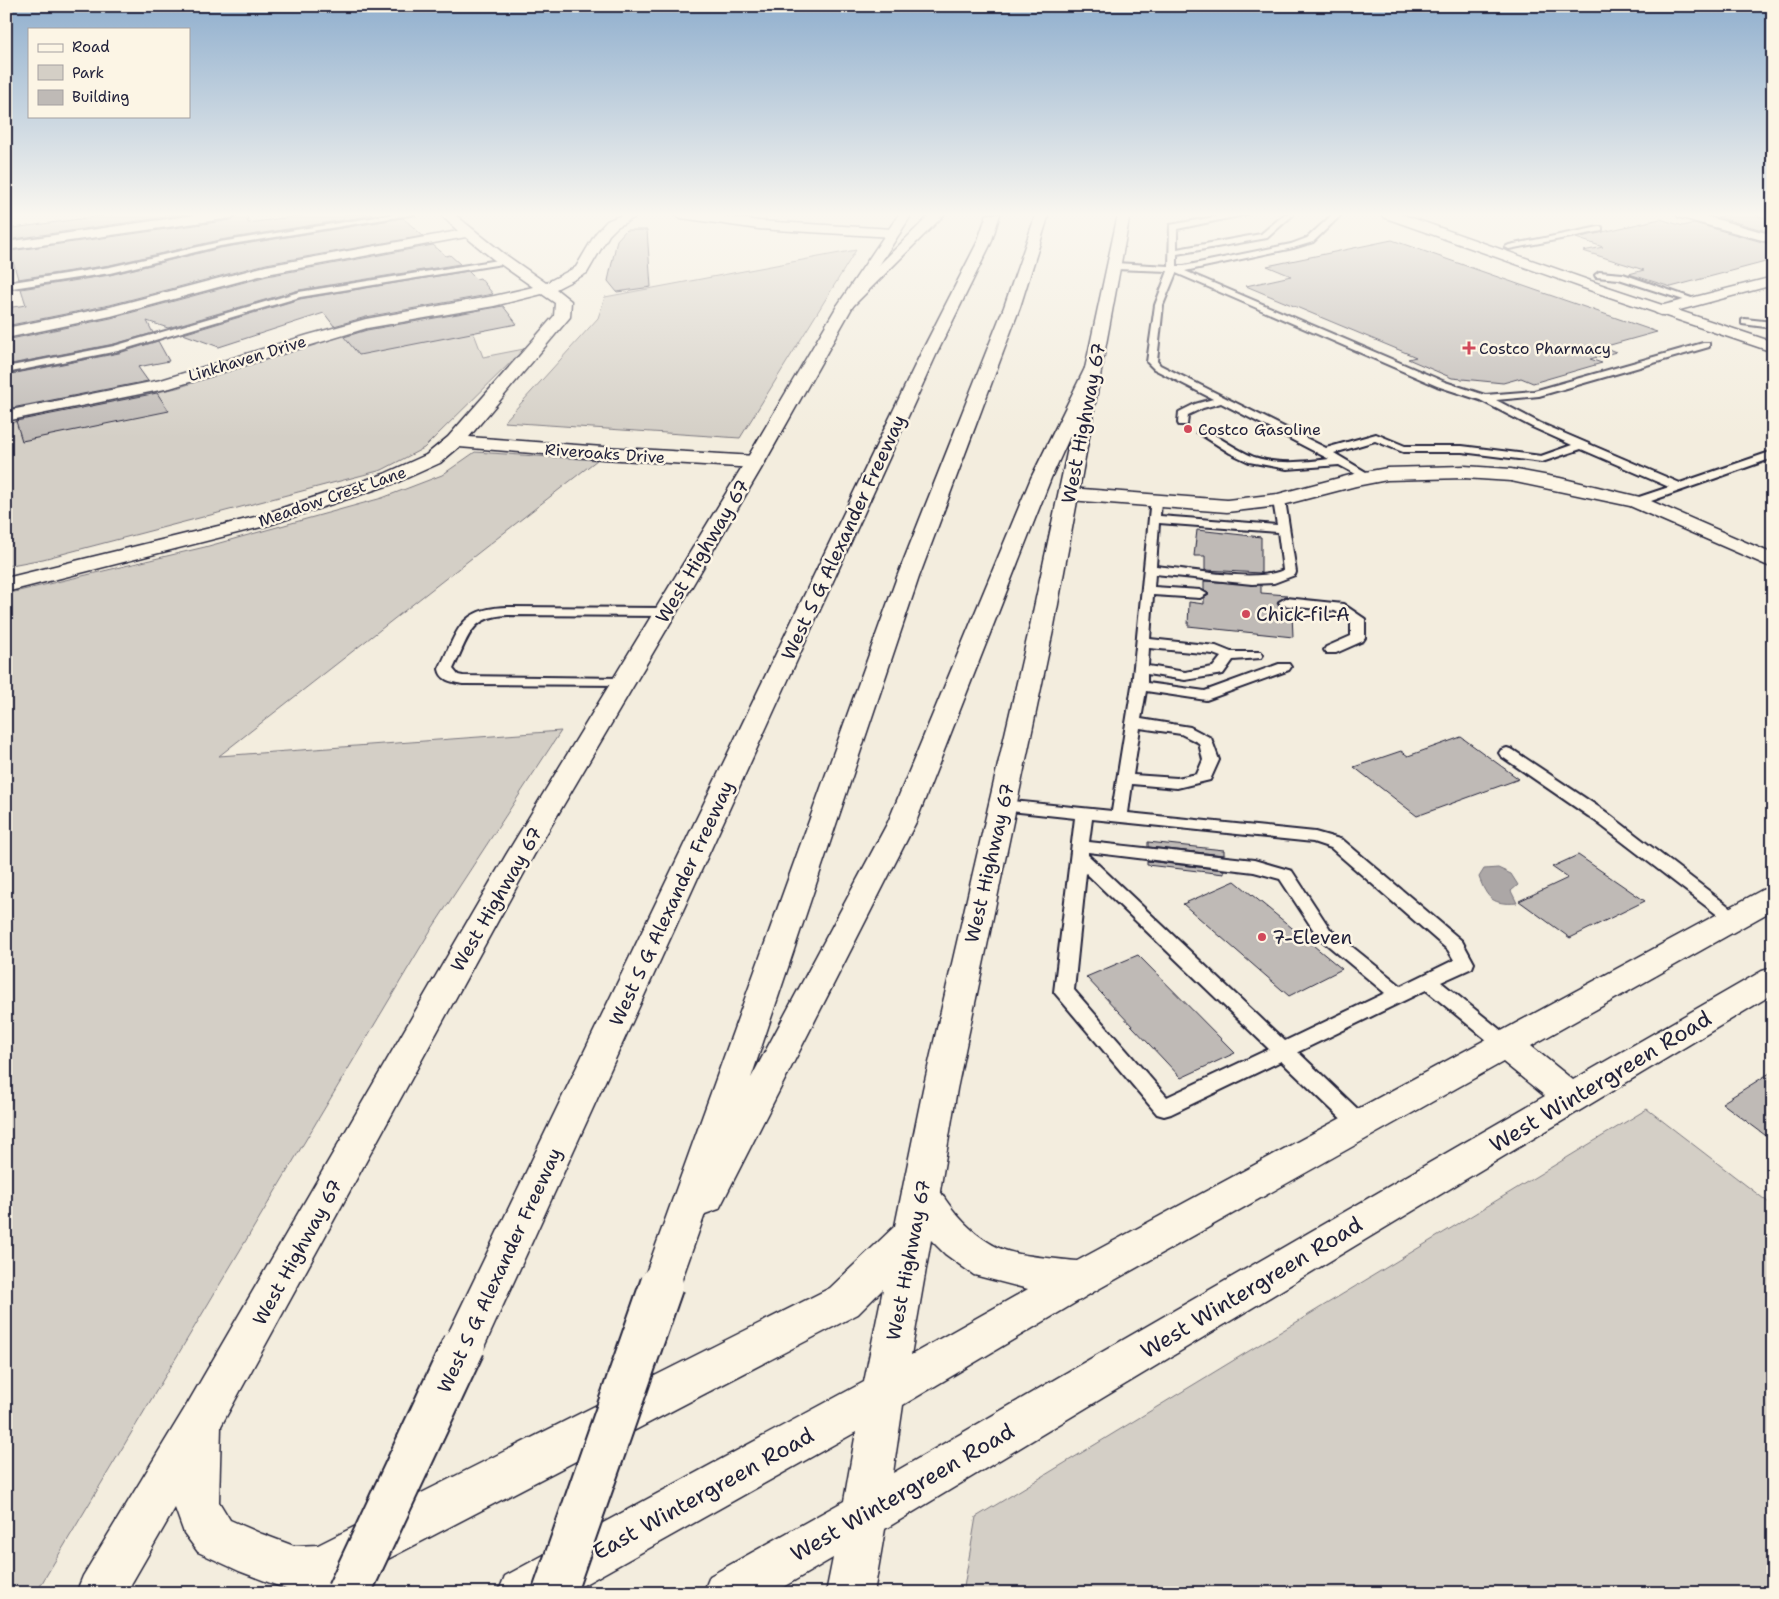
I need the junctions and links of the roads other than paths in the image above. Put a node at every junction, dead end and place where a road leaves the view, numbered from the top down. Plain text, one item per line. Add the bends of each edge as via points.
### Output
1 (196, 289) edge
2 (338, 289) edge
3 (544, 289) edge
4 (548, 289) edge
5 (856, 289) edge
6 (863, 289) edge
7 (961, 289) edge
8 (1018, 289) edge
9 (1110, 289) edge
10 (1165, 289) edge
11 (1218, 289) edge
12 (1599, 289) edge
13 (1645, 289) edge
14 (1743, 289) edge
15 (1691, 302) junction
16 (845, 306) junction
17 (1661, 310) junction
18 (1745, 322) junction
19 (1773, 325) edge
20 (1773, 332) edge
21 (6, 333) edge
22 (1706, 345) dead end
23 (1773, 346) edge
24 (1095, 364) junction
25 (6, 370) edge
26 (1484, 398) junction
27 (1221, 400) junction
28 (6, 416) edge
29 (1182, 423) dead end
30 (1202, 432) dead end
31 (455, 441) junction
32 (1582, 445) junction
33 (1325, 452) junction
34 (1773, 454) edge
35 (1342, 461) junction
36 (755, 462) junction
37 (1367, 477) junction
38 (1679, 487) junction
39 (1069, 494) junction
40 (1279, 500) junction
41 (1637, 502) junction
42 (1154, 510) junction
43 (1283, 529) junction
44 (1773, 562) edge
45 (1149, 569) junction
46 (6, 585) edge
47 (1147, 591) junction
48 (1200, 594) dead end
49 (1286, 602) dead end
50 (666, 612) junction
51 (1143, 643) junction
52 (1331, 650) dead end
53 (1256, 655) dead end
54 (1228, 656) junction
55 (1284, 667) dead end
56 (1141, 669) junction
57 (624, 682) junction
58 (1139, 686) junction
59 (1134, 723) junction
60 (1507, 753) dead end
61 (1126, 779) junction
62 (1002, 805) junction
63 (1084, 813) junction
64 (1119, 817) junction
65 (1080, 851) junction
66 (1773, 897) edge
67 (1734, 919) junction
68 (1427, 982) junction
69 (1769, 986) edge
70 (1400, 995) junction
71 (1506, 1045) junction
72 (1283, 1050) junction
73 (1572, 1098) junction
74 (1361, 1125) junction
75 (921, 1193) junction
76 (913, 1234) junction
77 (1081, 1279) junction
78 (662, 1284) junction
79 (883, 1394) junction
80 (200, 1423) junction
81 (865, 1515) junction
82 (100, 1593) edge
83 (348, 1593) edge
84 (522, 1593) edge
85 (554, 1593) edge
86 (727, 1593) edge
87 (850, 1593) edge

1 - 21 main road via 111,311
2 - 25 lane via 299,295 115,349
3 - 28 main road, Linkhaven Drive via 366,324 164,384
4 - 31 main road, Meadow Crest Lane via 563,300 562,317
5 - 16 main road, West Highway 67
6 - 16 main road
7 - 83 main road, West S G Alexander Freeway, bridge
8 - 78 main road via 908,577
9 - 24 main road, West Highway 67
10 - 27 lane via 1159,305 1152,362
11 - 26 lane via 1440,384
12 - 17 main road
13 - 15 main road
14 - 15 main road
15 - 17 main road
15 - 18 main road
16 - 36 main road, West Highway 67
17 - 23 main road
18 - 19 lane
18 - 20 main road
22 - 26 lane via 1534,394
24 - 39 main road, West Highway 67
24 - 78 main road via 1041,478 902,822
26 - 32 lane
27 - 29 lane via 1182,414
27 - 33 lane
30 - 35 lane via 1262,462 1306,466
31 - 36 main road, Riveroaks Drive
31 - 46 main road, Meadow Crest Lane via 433,459 391,478 262,521
32 - 33 lane via 1542,459 1462,449 1403,449 1376,437
32 - 38 lane
33 - 35 lane
34 - 38 lane
35 - 37 lane
36 - 50 main road, West Highway 67
37 - 40 main road
37 - 41 main road via 1436,472 1511,476
38 - 41 lane
39 - 42 main road
39 - 62 main road, West Highway 67
40 - 42 main road
40 - 43 lane
41 - 44 main road
42 - 43 lane
42 - 45 lane
43 - 45 lane via 1290,572 1274,579 1252,580
45 - 47 lane
47 - 48 lane
47 - 51 lane
49 - 52 lane via 1338,607 1358,619 1358,638
50 - 57 main road, West Highway 67
50 - 57 lane via 508,611 486,614 470,622 446,669 453,678 463,680
51 - 54 lane via 1216,650
51 - 56 lane
53 - 54 lane
54 - 56 lane via 1218,671 1185,676
55 - 58 lane via 1206,696
56 - 58 lane
57 - 80 main road, West Highway 67 via 520,855
58 - 59 lane
59 - 61 lane
59 - 61 lane via 1185,730 1206,741 1211,760 1204,777 1177,783
60 - 67 lane via 1600,816
61 - 64 lane
62 - 63 lane
62 - 75 main road, West Highway 67
63 - 64 lane
63 - 65 lane
64 - 68 lane via 1315,837 1338,844 1455,946 1465,963
65 - 70 lane via 1123,852 1254,866 1286,875 1324,933
65 - 72 lane
65 - 72 lane via 1064,992 1164,1108
66 - 67 main road
67 - 71 main road
68 - 70 lane
68 - 71 lane
69 - 73 main road, West Wintergreen Road
70 - 72 lane
71 - 73 main road
71 - 74 main road
72 - 74 lane
73 - 81 main road, West Wintergreen Road
74 - 77 main road
75 - 76 main road, West Highway 67
75 - 77 main road via 938,1222 988,1263 1042,1275
76 - 79 main road, West Highway 67
76 - 80 main road via 844,1301 321,1568 294,1569 214,1536 200,1517 196,1502
77 - 79 main road
78 - 85 main road, bridge
79 - 81 main road, West Highway 67
79 - 84 main road, East Wintergreen Road
80 - 82 main road, West Highway 67
81 - 86 main road, West Wintergreen Road
81 - 87 main road, West Highway 67

